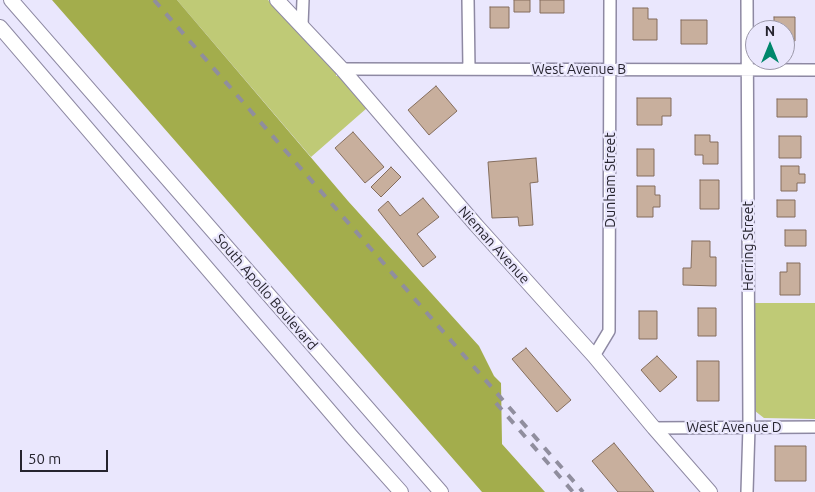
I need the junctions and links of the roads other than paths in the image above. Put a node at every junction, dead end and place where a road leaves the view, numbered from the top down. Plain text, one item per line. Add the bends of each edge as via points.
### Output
1 (11, 0) edge
2 (276, 0) edge
3 (303, 0) edge
4 (468, 0) edge
5 (610, 0) edge
6 (747, 0) edge
7 (747, 20) edge
8 (302, 25) junction
9 (0, 27) edge
10 (342, 69) junction
11 (469, 69) junction
12 (610, 69) junction
13 (745, 70) edge
14 (746, 70) edge
15 (795, 70) edge
16 (815, 70) edge
17 (594, 356) junction
18 (749, 427) junction
19 (815, 427) edge
20 (654, 428) junction
21 (401, 492) edge
22 (441, 492) edge
23 (710, 492) edge
24 (747, 492) edge

1 - 22 street, South Apollo Boulevard
2 - 8 street, Nieman Avenue
3 - 8 street
4 - 11 street
5 - 12 street, Dunham Street
6 - 7 street, Herring Street
8 - 10 street, Nieman Avenue
9 - 21 street, South Apollo Boulevard
10 - 11 street, West Avenue B
10 - 17 street, Nieman Avenue
11 - 12 street, West Avenue B
12 - 13 street, West Avenue B
12 - 17 street, Dunham Street via 609,331
14 - 18 street, Herring Street
15 - 16 street, West Avenue B
17 - 20 street, Nieman Avenue
18 - 19 street, West Avenue D
18 - 20 street, West Avenue D
18 - 24 street, Herring Street
20 - 23 street, Nieman Avenue

